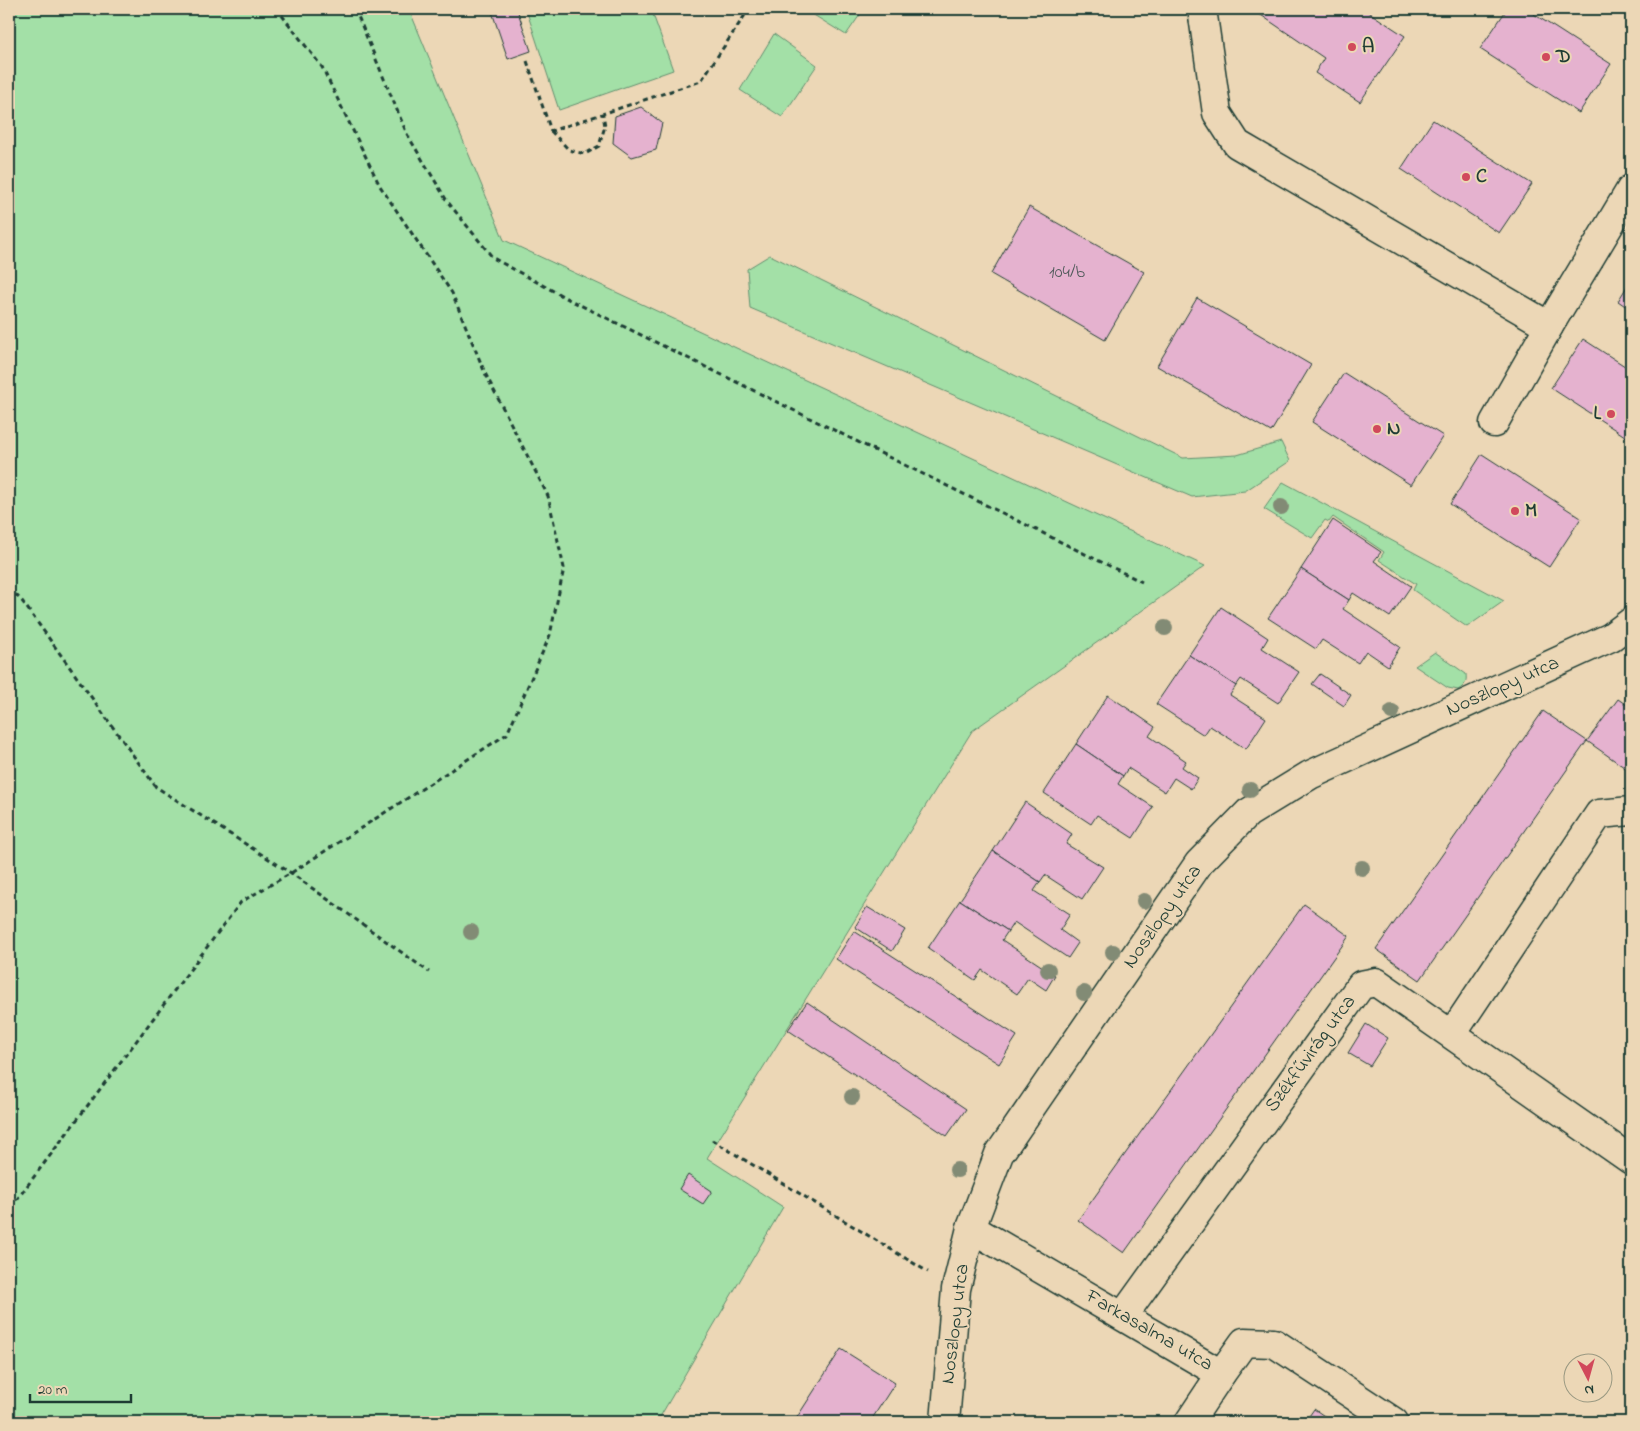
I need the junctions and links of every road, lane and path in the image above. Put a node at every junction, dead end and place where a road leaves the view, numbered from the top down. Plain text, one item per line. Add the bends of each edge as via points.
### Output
1 (277, 9) edge
2 (355, 9) edge
3 (749, 9) edge
4 (1202, 9) edge
5 (527, 61) dead end
6 (603, 114) junction
7 (551, 131) junction
8 (1631, 189) edge
9 (1549, 326) junction
10 (1494, 423) dead end
11 (1142, 582) dead end
12 (9, 588) edge
13 (1631, 622) edge
14 (1631, 811) edge
15 (292, 873) junction
16 (428, 972) dead end
17 (1452, 1034) junction
18 (712, 1140) dead end
19 (1628, 1150) edge
20 (9, 1206) edge
21 (971, 1228) junction
22 (956, 1289) junction
23 (1123, 1316) junction
24 (1221, 1374) junction
25 (945, 1422) edge
26 (1189, 1422) edge
27 (1394, 1422) edge

1 - 15 path via 322,67 380,186 452,293 485,373 548,496 564,568 550,635 507,734
2 - 11 path via 407,134 447,201 494,258 568,299
3 - 6 path via 701,81
4 - 9 street via 1217,113 1237,144
5 - 7 path
6 - 7 path
6 - 7 path via 605,126 599,146 585,154 569,150
8 - 9 street
9 - 10 street
12 - 15 path via 22,601 156,788
13 - 21 street, Noszlopy utca via 1611,637 1310,775 1248,813 1199,863 1004,1147
14 - 17 street via 1599,814
15 - 16 path
15 - 20 path via 241,902
17 - 19 street, Székfűvirág utca
17 - 23 street, Székfűvirág utca via 1376,982 1361,985
18 - 22 path
21 - 22 street, Noszlopy utca
21 - 23 street, Farkasalma utca
22 - 25 street, Noszlopy utca
23 - 24 street, Farkasalma utca
24 - 26 street
24 - 27 street, Farkasalma utca via 1244,1342 1274,1343

